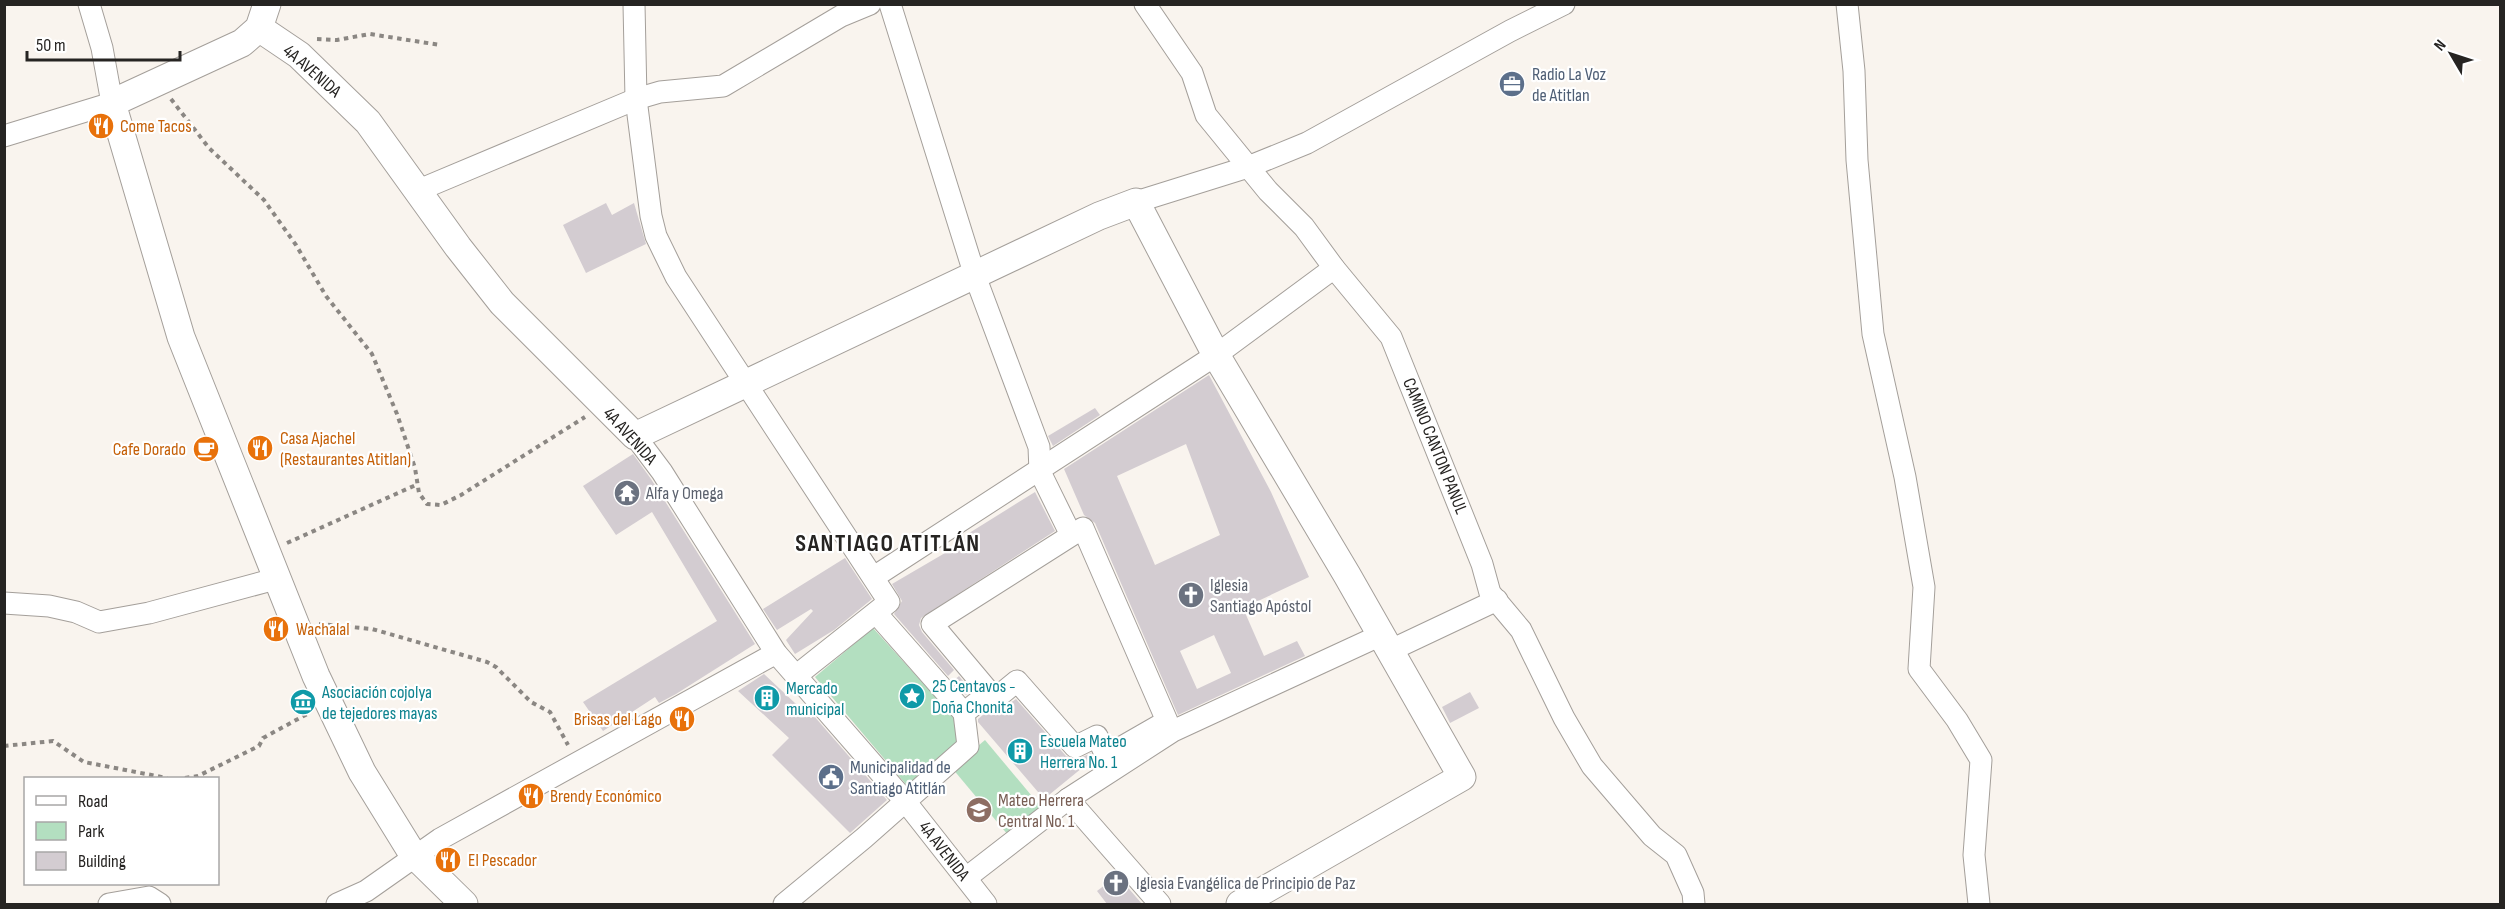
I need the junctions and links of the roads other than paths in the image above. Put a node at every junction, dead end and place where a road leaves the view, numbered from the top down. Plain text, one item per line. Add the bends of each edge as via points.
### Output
1 (89, 4) edge
2 (634, 4) edge
3 (870, 4) edge
4 (890, 4) edge
5 (1145, 4) edge
6 (1564, 4) edge
7 (1847, 4) edge
8 (263, 16) edge
9 (636, 99) junction
10 (112, 103) junction
11 (4, 136) edge
12 (1248, 167) junction
13 (419, 190) junction
14 (1136, 202) junction
15 (1334, 268) junction
16 (975, 276) junction
17 (1216, 355) junction
18 (747, 383) junction
19 (635, 436) junction
20 (1040, 472) junction
21 (1071, 535) junction
22 (874, 577) junction
23 (279, 578) junction
24 (1497, 600) junction
25 (4, 603) edge
26 (876, 613) junction
27 (1385, 643) junction
28 (776, 653) junction
29 (797, 675) junction
30 (989, 693) junction
31 (964, 714) junction
32 (1068, 799) junction
33 (904, 801) junction
34 (415, 857) junction
35 (966, 878) junction
36 (109, 904) edge
37 (160, 904) edge
38 (337, 904) edge
39 (464, 904) edge
40 (784, 904) edge
41 (986, 904) edge
42 (1160, 904) edge
43 (1240, 904) edge
44 (1694, 904) edge
45 (1978, 904) edge

1 - 10 street
2 - 9 street
3 - 9 street via 832,21 723,86 660,92
4 - 16 street
5 - 12 street, CAMINO CANTON PANUL via 1192,73 1206,115
6 - 12 street via 1307,143
7 - 45 street via 1873,334 1924,586 1919,669 1981,760 1974,855
8 - 10 main road via 242,43
8 - 13 main road, 4A AVENIDA via 287,47 368,122
9 - 13 street
9 - 18 street via 656,236 676,276
10 - 11 street
10 - 23 main road via 181,337
12 - 14 street
12 - 15 street, CAMINO CANTON PANUL via 1304,227
13 - 19 main road, 4A AVENIDA via 502,303
14 - 16 main road
14 - 17 main road
15 - 17 street
15 - 24 street, CAMINO CANTON PANUL via 1391,337 1490,593
16 - 18 main road
16 - 20 street via 1039,447
17 - 20 street
17 - 27 main road
18 - 19 main road
18 - 22 street
19 - 28 street, 4A AVENIDA via 662,472
20 - 21 street
20 - 22 street
21 - 30 street via 932,624
21 - 30 street via 1083,528 1167,721 1106,756 1097,736 1075,747 1017,681 995,699
22 - 26 street via 889,603
23 - 25 street via 149,613 99,622 49,606
23 - 34 main road via 297,630 362,772
24 - 27 street
24 - 44 street, CAMINO CANTON PANUL via 1521,630 1592,766 1652,837 1676,855
26 - 29 street
26 - 31 street
27 - 32 street via 1173,731
27 - 43 main road via 1462,777
28 - 29 street, 4A AVENIDA
28 - 34 street via 576,762
29 - 33 street, 4A AVENIDA
30 - 31 street
31 - 33 street via 968,746
32 - 35 street
32 - 42 street
33 - 35 street, 4A AVENIDA
33 - 40 street
34 - 38 street via 366,891
34 - 39 main road
35 - 41 street, 4A AVENIDA
36 - 37 street via 149,897

